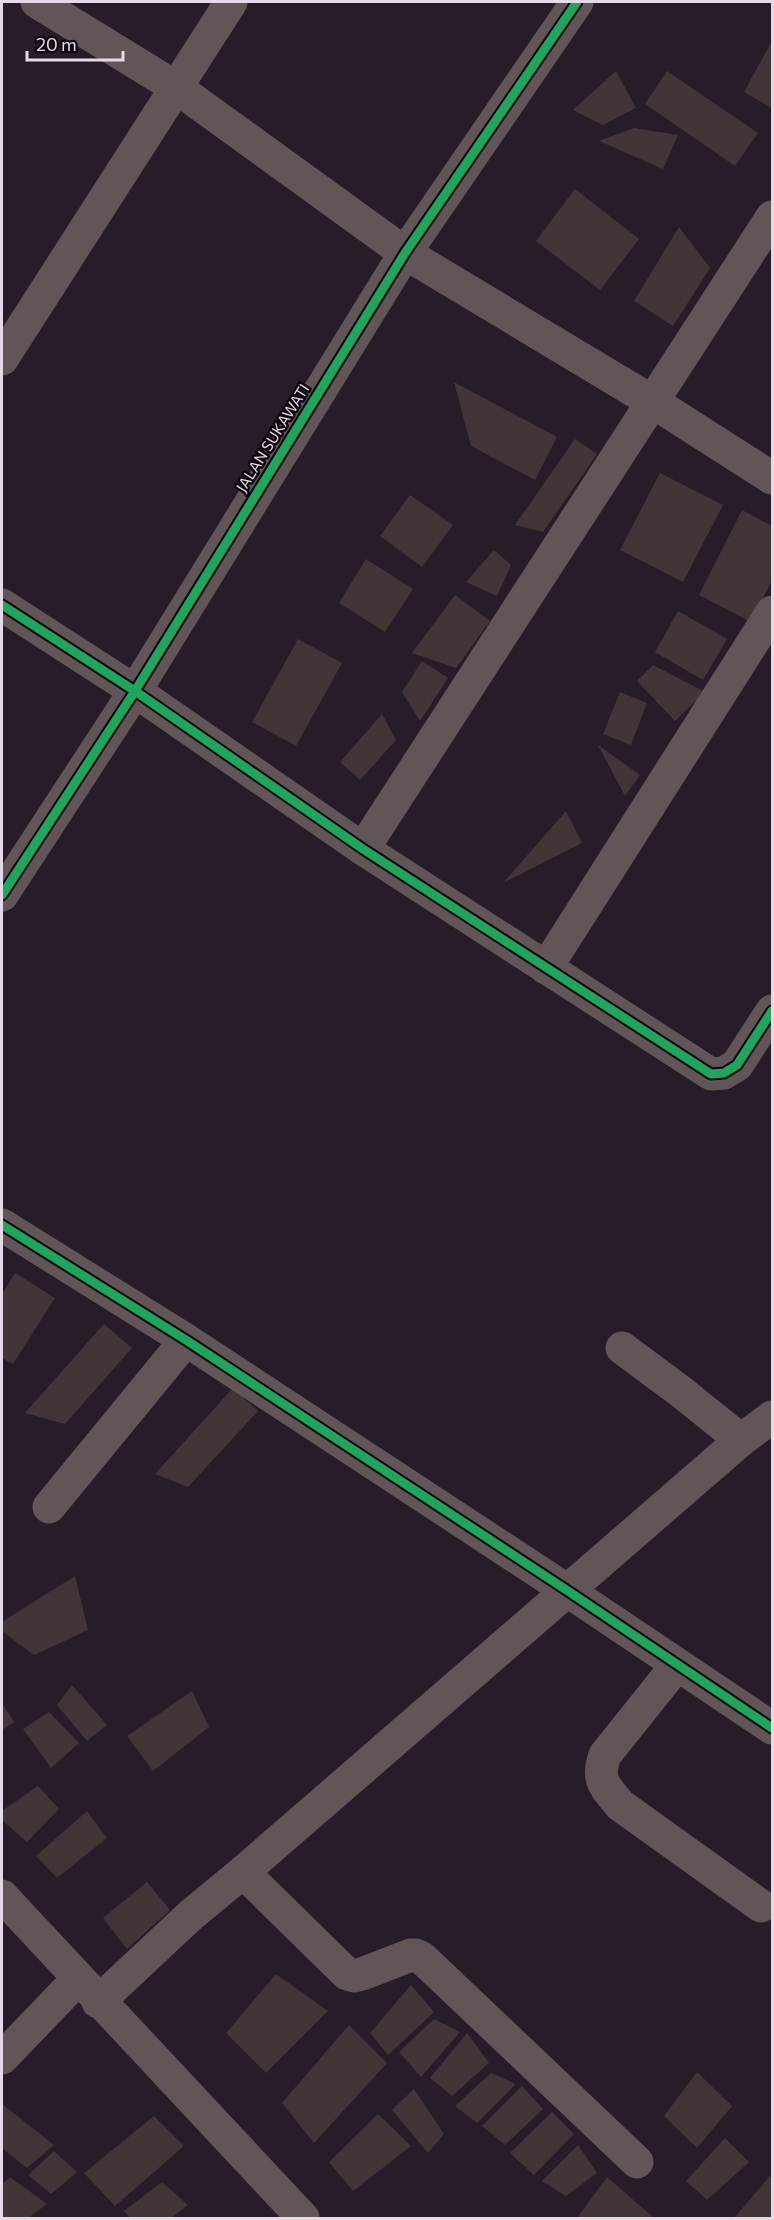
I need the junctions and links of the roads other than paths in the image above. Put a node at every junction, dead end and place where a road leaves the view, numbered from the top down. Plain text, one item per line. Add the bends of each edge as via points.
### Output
1 (37, 2) edge
2 (231, 2) edge
3 (577, 2) edge
4 (177, 88) junction
5 (772, 217) edge
6 (405, 254) junction
7 (2, 359) edge
8 (653, 402) junction
9 (772, 478) edge
10 (2, 605) edge
11 (772, 612) edge
12 (135, 691) junction
13 (363, 849) junction
14 (2, 895) edge
15 (546, 968) junction
16 (772, 1011) edge
17 (2, 1225) edge
18 (186, 1340) junction
19 (622, 1348) dead end
20 (772, 1417) edge
21 (741, 1440) junction
22 (49, 1507) dead end
23 (568, 1591) junction
24 (677, 1665) junction
25 (772, 1728) edge
26 (243, 1872) junction
27 (2, 1896) edge
28 (760, 1906) dead end
29 (88, 1990) junction
30 (2, 2058) edge
31 (638, 2162) dead end
32 (303, 2218) edge

1 - 4 street
2 - 4 street
3 - 6 street, JALAN SUKAWATI
4 - 6 street
4 - 7 street
5 - 8 street
6 - 8 street
6 - 12 street, JALAN SUKAWATI
8 - 9 street
8 - 13 street
10 - 12 street
11 - 15 street
12 - 13 street
12 - 14 street, JALAN SUKAWATI
13 - 15 street
15 - 16 street via 711,1074 724,1073 737,1065
17 - 18 street
18 - 22 street
18 - 23 street
19 - 21 street
20 - 21 street
21 - 23 street
23 - 24 street
23 - 26 street
24 - 25 street
24 - 28 street via 605,1755 600,1768 603,1785 620,1805
26 - 29 street
26 - 31 street via 346,1974 362,1974 411,1955 422,1958
27 - 29 street
29 - 30 street
29 - 32 street

